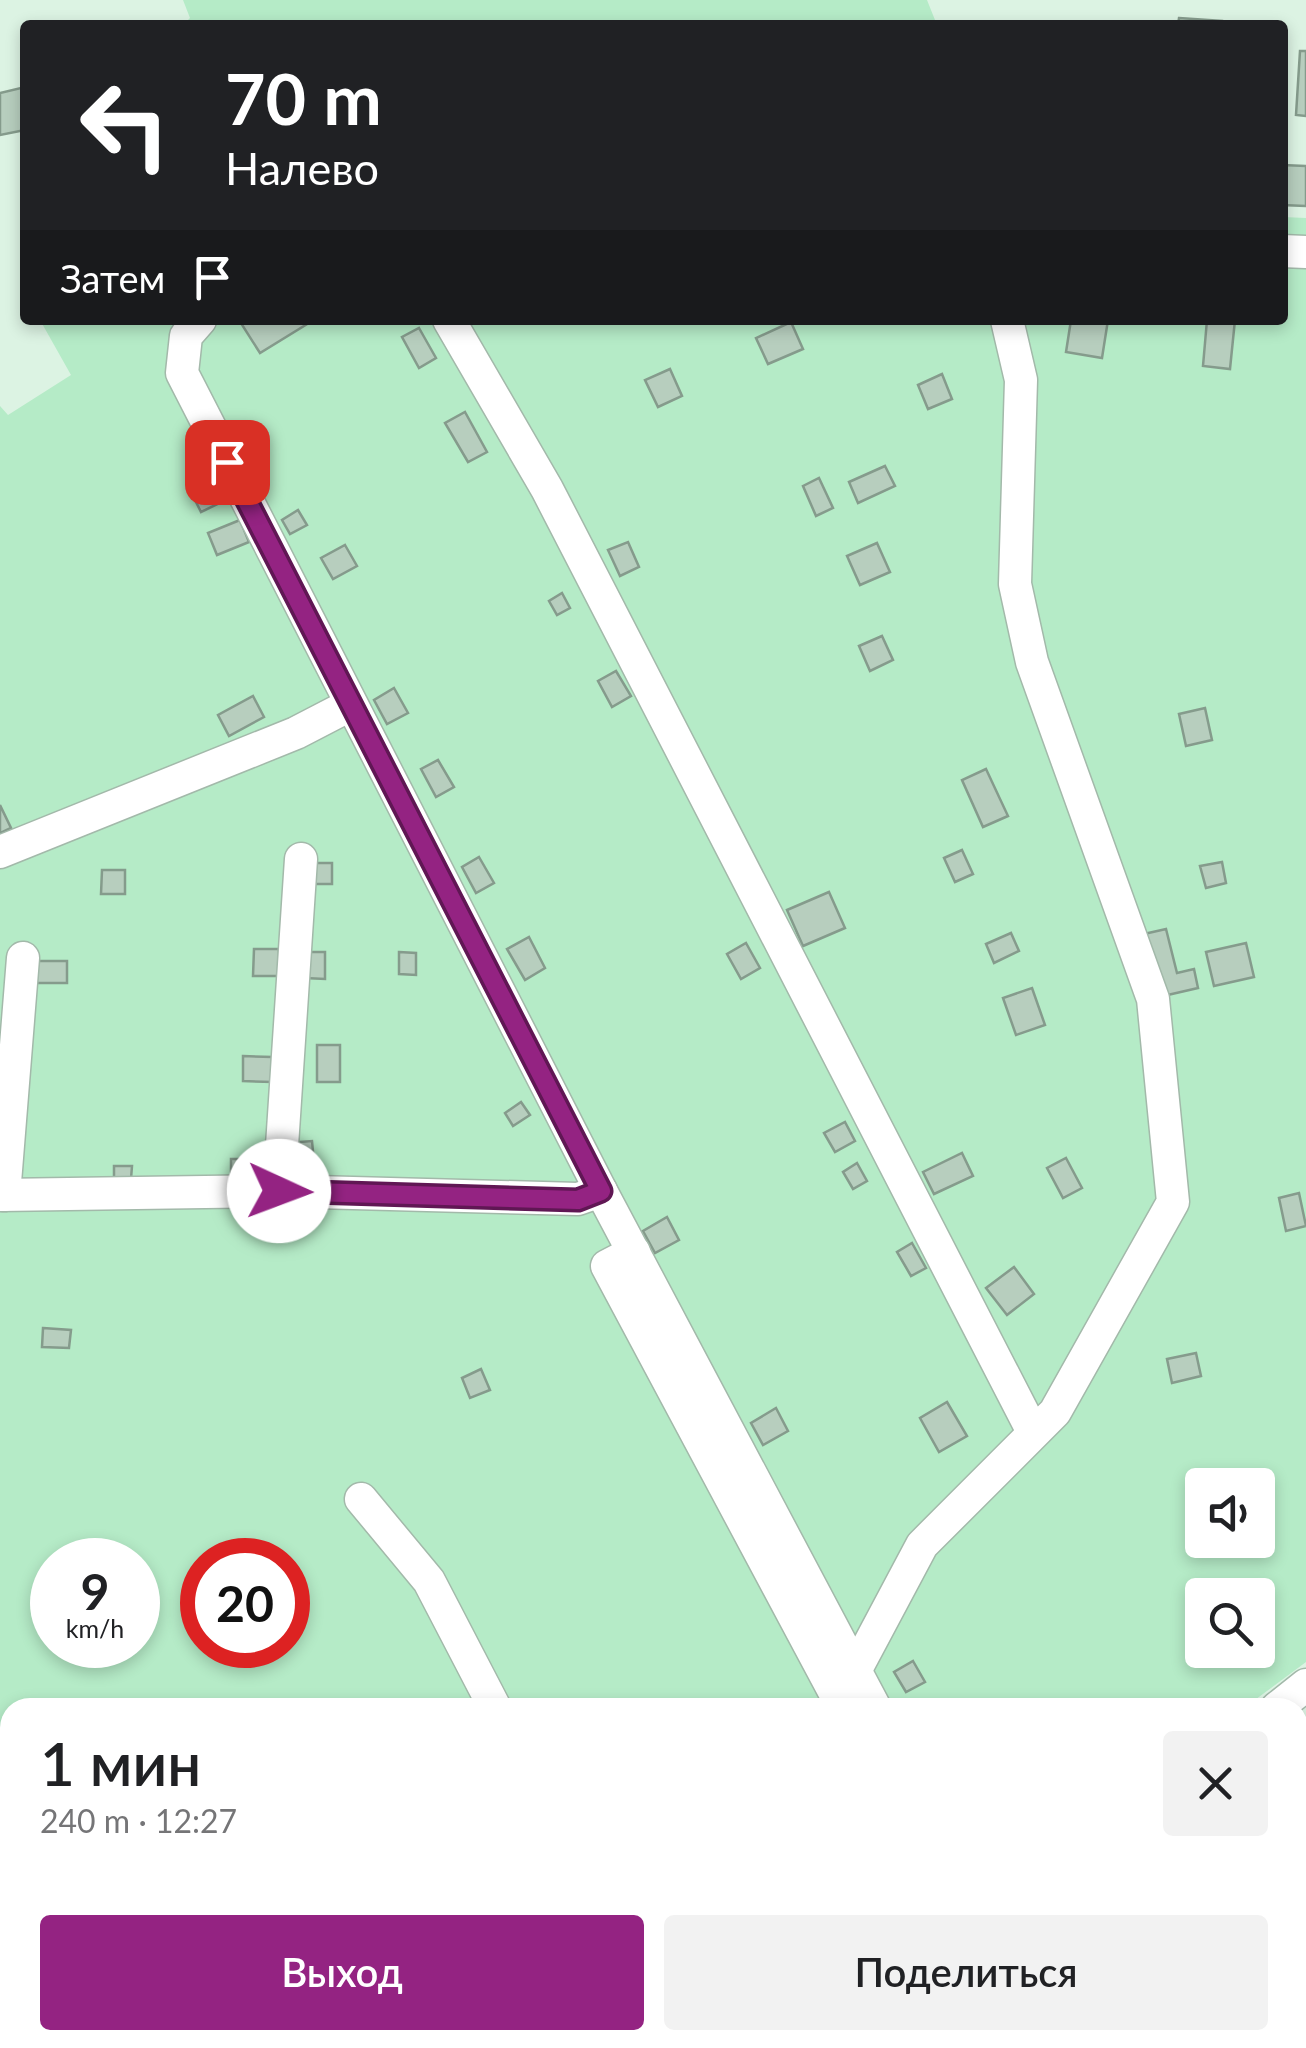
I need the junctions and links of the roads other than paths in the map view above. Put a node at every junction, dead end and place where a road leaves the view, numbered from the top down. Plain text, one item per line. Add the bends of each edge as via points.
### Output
1 (196, 325) edge
2 (453, 325) edge
3 (1008, 325) edge
4 (350, 705) junction
5 (0, 852) edge
6 (301, 859) dead end
7 (23, 958) dead end
8 (279, 1191) junction
9 (601, 1191) junction
10 (2, 1195) edge
11 (634, 1252) junction
12 (1033, 1432) junction
13 (361, 1499) dead end
14 (855, 1670) junction
15 (490, 1698) edge
16 (838, 1698) edge
17 (870, 1698) edge

1 - 4 street via 186,336 182,373
2 - 12 street via 547,490
3 - 12 street via 1021,380 1014,584 1032,662 1153,999 1173,1202 1055,1412
4 - 5 street via 296,734
4 - 9 street
6 - 8 street
7 - 10 street
8 - 9 street via 578,1200
8 - 10 street
9 - 11 street
11 - 14 street
11 - 16 street via 608,1266
12 - 14 street via 922,1545
13 - 15 street via 429,1581
14 - 17 street

